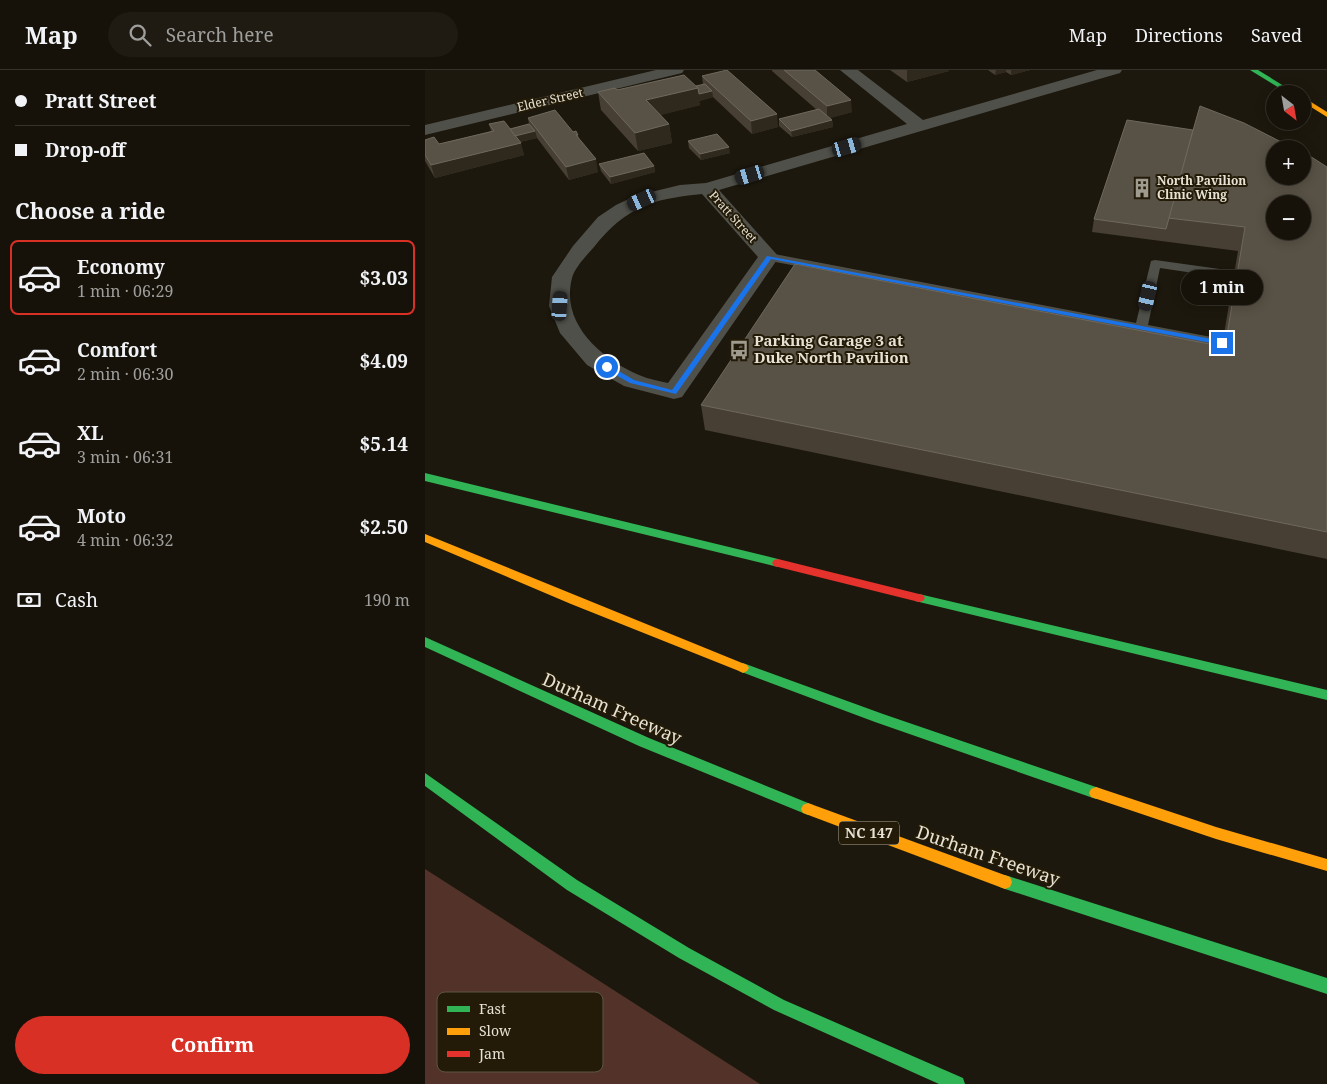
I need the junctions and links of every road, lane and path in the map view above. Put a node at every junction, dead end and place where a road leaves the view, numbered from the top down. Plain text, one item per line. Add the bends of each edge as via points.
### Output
1 (676, 70) edge
2 (848, 70) edge
3 (1115, 70) edge
4 (1253, 70) edge
5 (1279, 85) edge
6 (1311, 104) edge
7 (1327, 115) edge
8 (920, 126) junction
9 (425, 130) edge
10 (707, 188) junction
11 (769, 257) junction
12 (1234, 275) dead end
13 (1141, 328) junction
14 (1222, 343) dead end
15 (1138, 346) edge
16 (425, 477) edge
17 (425, 538) edge
18 (425, 642) edge
19 (1327, 695) edge
20 (425, 780) edge
21 (1327, 865) edge
22 (1327, 986) edge
23 (957, 1084) edge

1 - 9 street, Elder Street
2 - 8 street
3 - 8 street, Pratt Street
4 - 5 main road
6 - 7 main road
8 - 10 street, Pratt Street
10 - 11 street, Pratt Street
10 - 11 street, Pratt Street via 642,200 605,221 562,277 560,306 571,333 595,360 632,381 673,392
11 - 13 lane
12 - 13 lane via 1155,264
13 - 14 lane
13 - 15 lane
16 - 19 main road
17 - 21 main road via 688,647 892,724 1184,822
18 - 22 main road, Durham Freeway / NC 147 via 529,692 693,763 868,833 1079,907
20 - 23 main road via 572,884 684,953 779,1005

